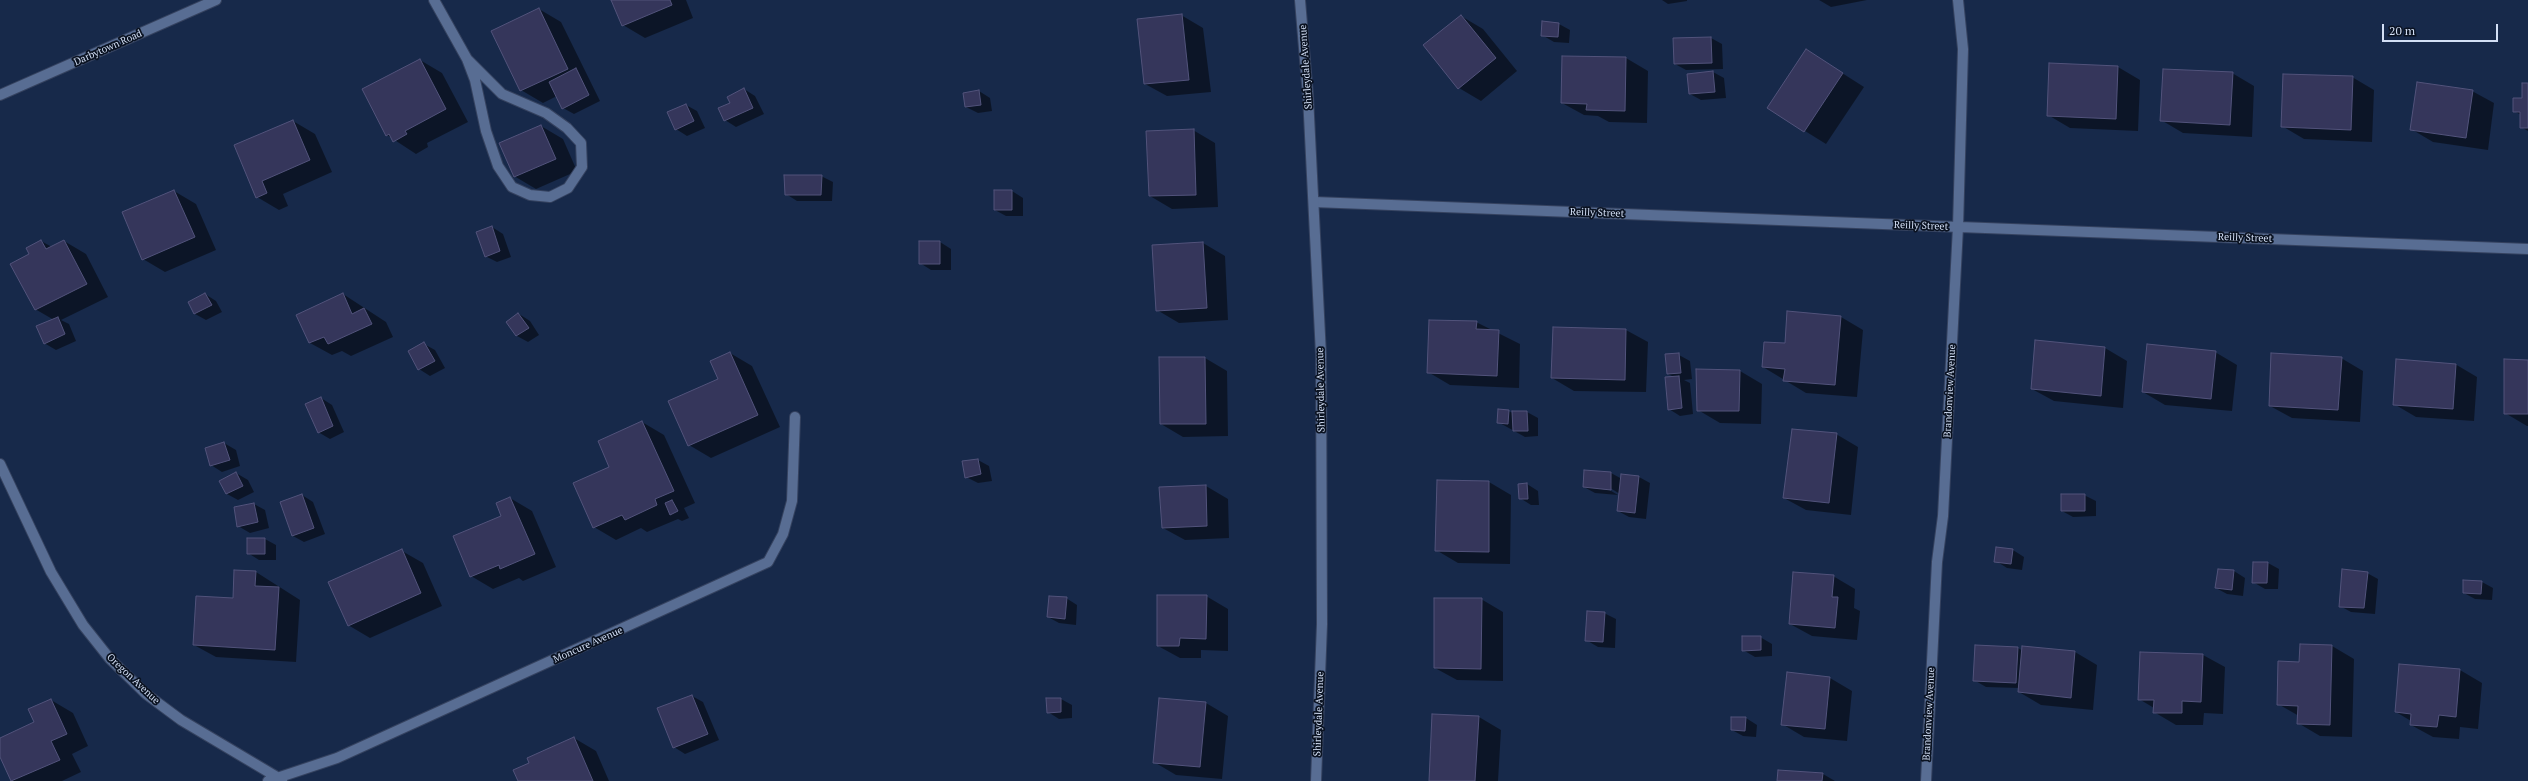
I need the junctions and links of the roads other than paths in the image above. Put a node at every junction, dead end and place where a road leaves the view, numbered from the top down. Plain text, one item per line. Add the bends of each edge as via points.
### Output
1 (216, 0) edge
2 (434, 0) edge
3 (1300, 0) edge
4 (1958, 0) edge
5 (467, 59) junction
6 (0, 95) edge
7 (1314, 202) junction
8 (1958, 227) junction
9 (2528, 249) edge
10 (795, 417) dead end
11 (0, 464) edge
12 (280, 779) edge
13 (268, 781) edge
14 (1316, 781) edge
15 (1926, 781) edge

1 - 6 street, Darbytown Road
2 - 5 street
3 - 7 street, Shirleydale Avenue
4 - 8 street, Brandonview Avenue via 1963,49
5 - 5 street via 498,166 512,187 530,196 550,197 568,188 582,167 581,143 567,128 546,113 502,94
7 - 8 street, Reilly Street
7 - 14 street, Shirleydale Avenue via 1321,355 1322,624
8 - 9 street, Reilly Street
8 - 15 street, Brandonview Avenue via 1944,516 1937,562
10 - 12 street, Moncure Avenue via 792,501 783,534 768,562 337,758
11 - 12 street, Oregon Avenue via 51,572 83,626 110,659 146,694 180,720
12 - 13 street, Moncure Avenue

